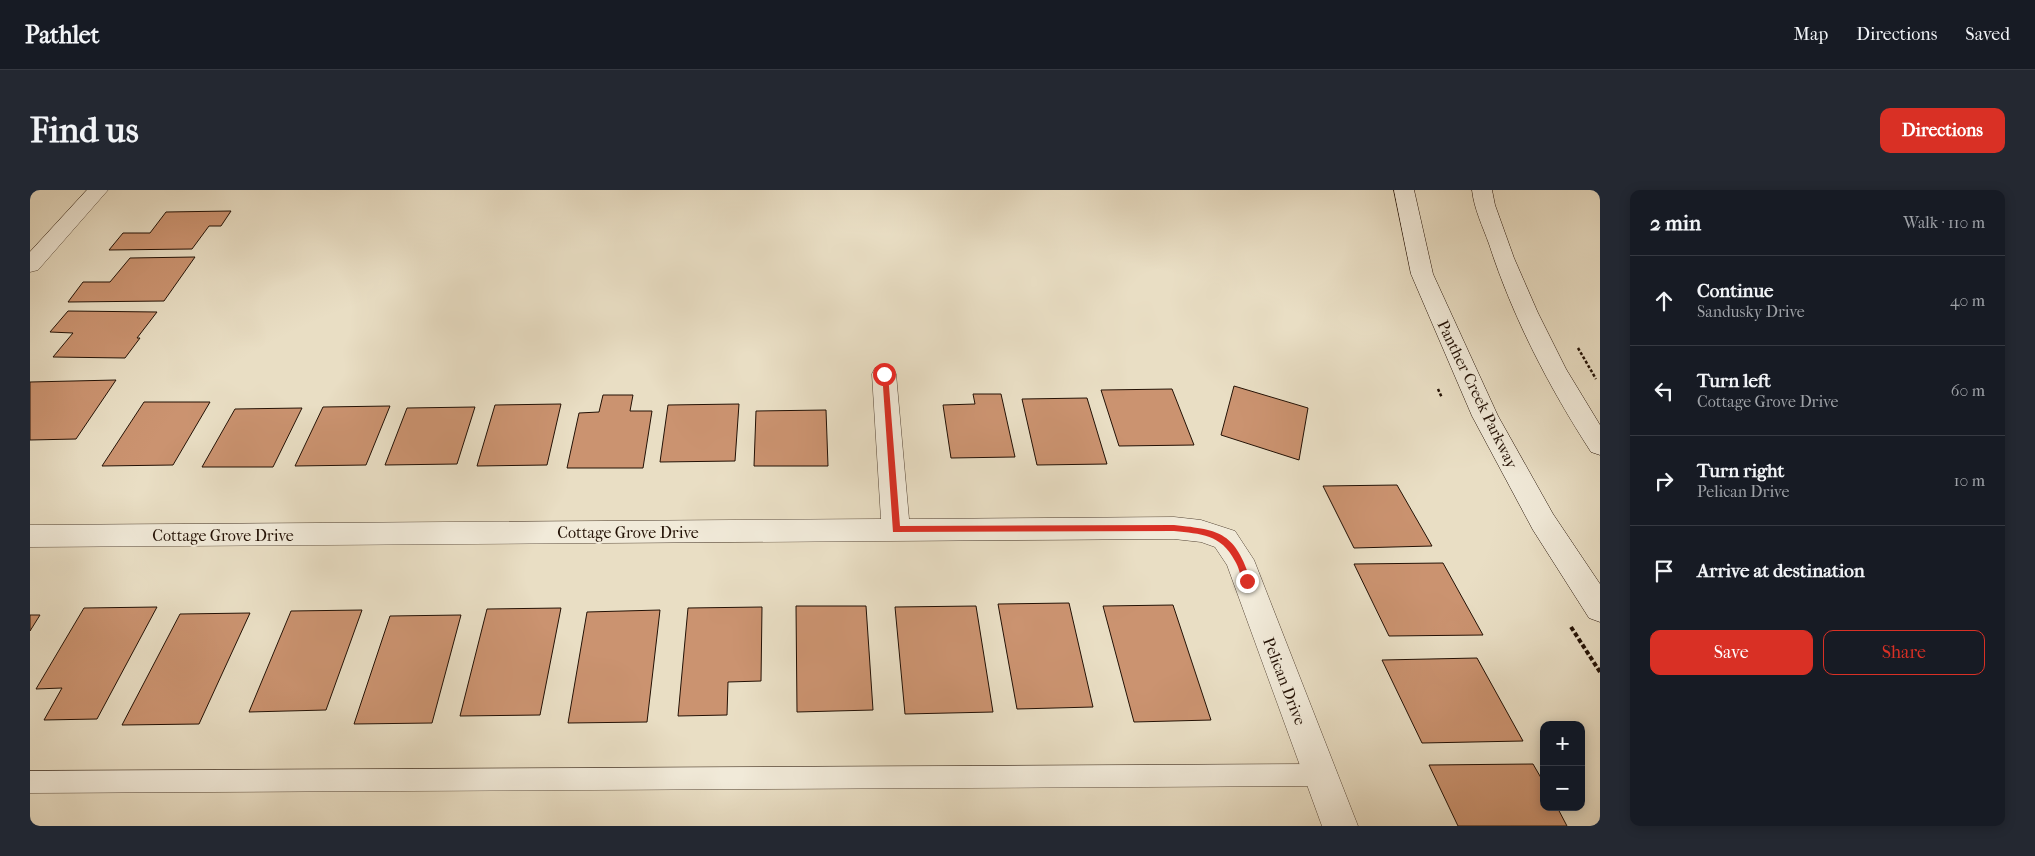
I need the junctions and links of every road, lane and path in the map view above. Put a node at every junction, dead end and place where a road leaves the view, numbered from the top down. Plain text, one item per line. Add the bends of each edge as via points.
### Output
1 (98, 190) edge
2 (1404, 190) edge
3 (1482, 190) edge
4 (30, 265) edge
5 (884, 374) dead end
6 (1600, 445) edge
7 (896, 530) junction
8 (30, 536) edge
9 (1225, 539) joint
10 (1600, 609) edge
11 (1321, 776) junction
12 (30, 782) edge
13 (1340, 826) edge

1 - 4 street
2 - 10 street, Panther Creek Parkway via 1422,274 1485,416 1544,522
3 - 6 street via 1502,254 1535,333
5 - 7 street
7 - 8 street, Cottage Grove Drive
7 - 9 street, Cottage Grove Drive via 1174,528 1201,531
9 - 11 street, Pelican Drive via 1240,560
11 - 12 lane
11 - 13 street, Pelican Drive

